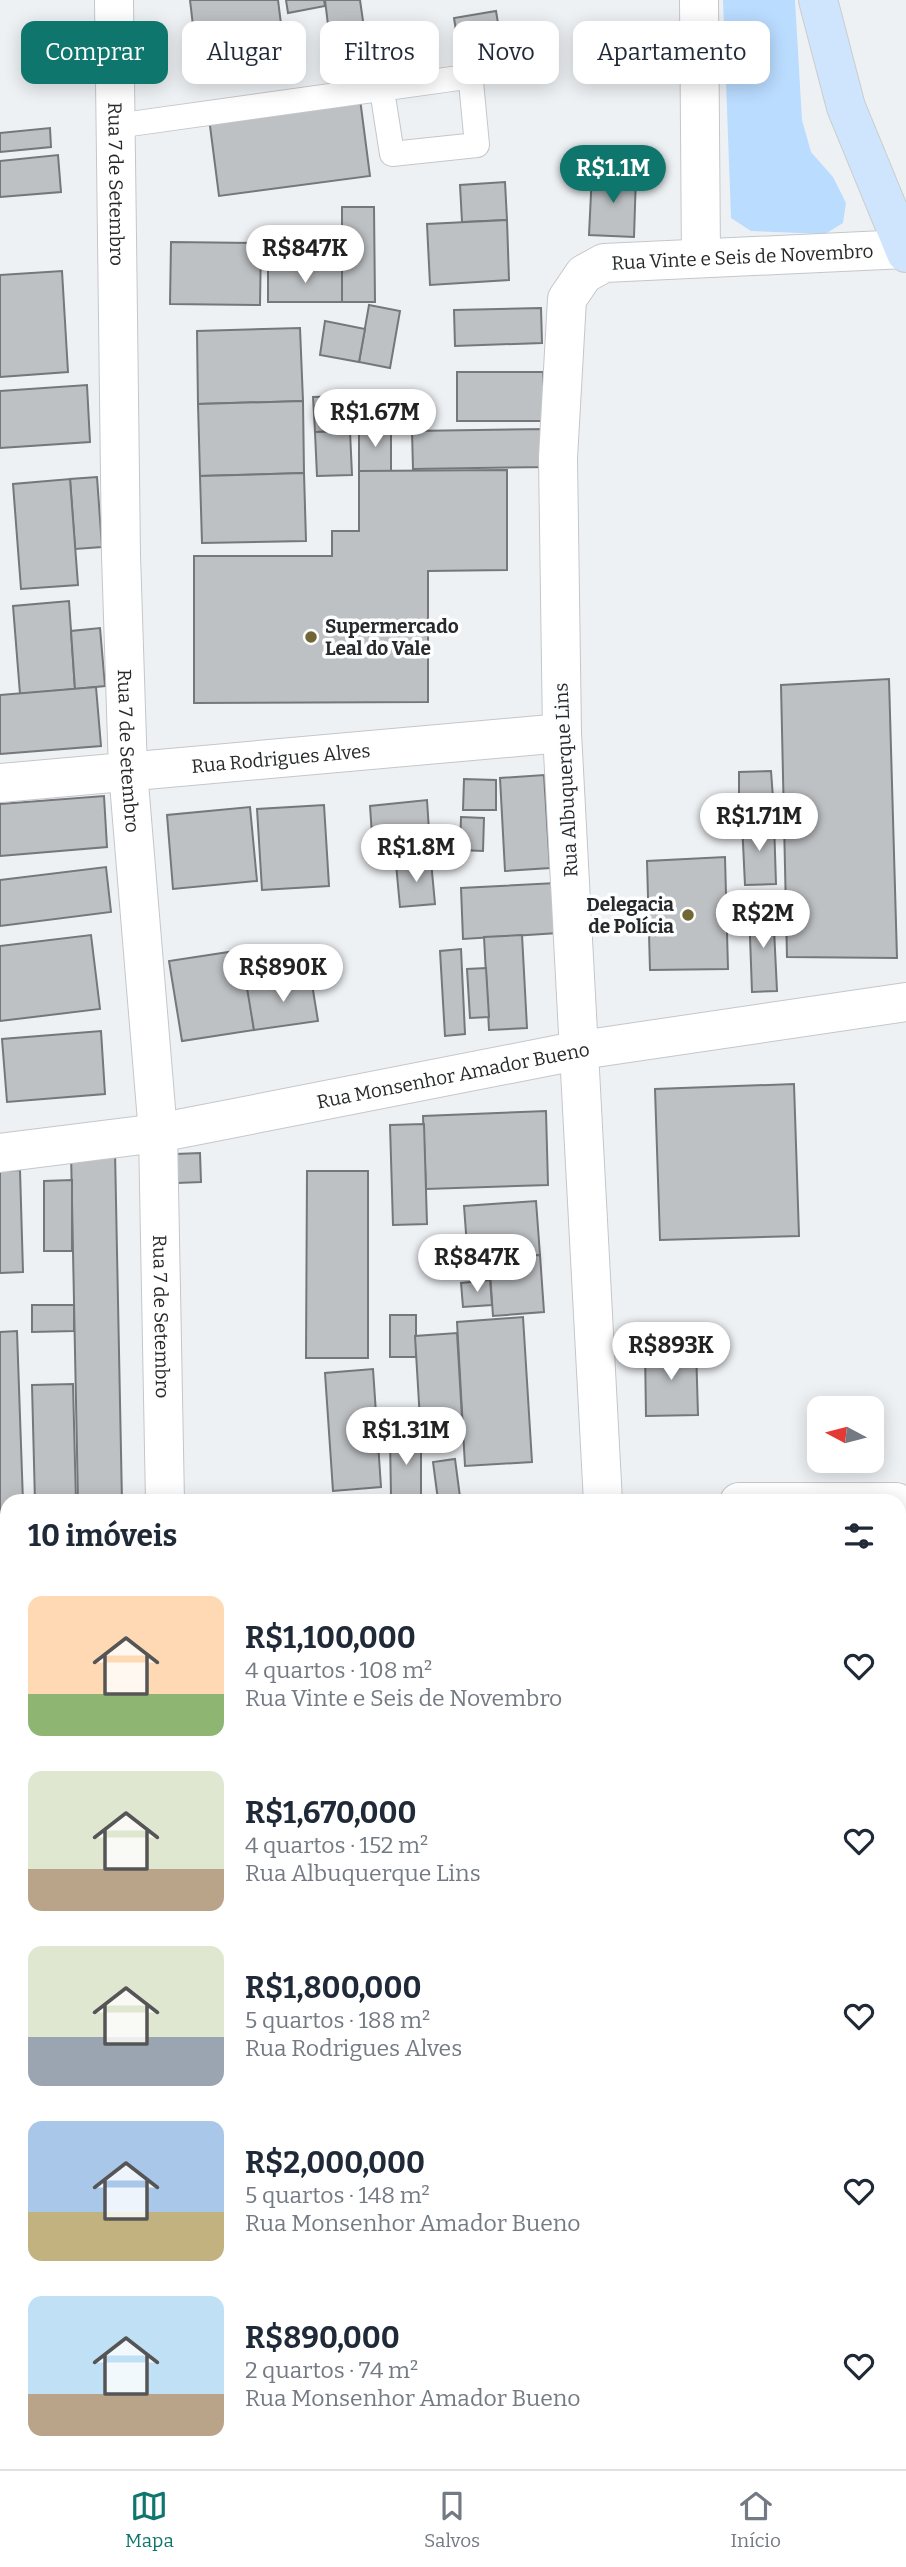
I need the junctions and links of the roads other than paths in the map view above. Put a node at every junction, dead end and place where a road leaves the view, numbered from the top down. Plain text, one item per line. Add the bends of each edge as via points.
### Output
1 (114, 0) edge
2 (699, 0) edge
3 (818, 0) edge
4 (382, 90) junction
5 (116, 126) junction
6 (905, 250) edge
7 (701, 258) junction
8 (584, 274) joint
9 (562, 733) junction
10 (128, 771) junction
11 (0, 783) edge
12 (906, 1002) edge
13 (581, 1050) junction
14 (158, 1133) junction
15 (0, 1153) edge
16 (165, 1494) edge
17 (603, 1494) edge

1 - 5 street, Rua 7 de Setembro
2 - 7 street
3 - 6 main road via 846,107
4 - 4 lane via 470,78 477,145 391,154
4 - 5 lane
5 - 10 street, Rua 7 de Setembro
6 - 7 street, Rua Vinte e Seis de Novembro
7 - 8 street, Rua Vinte e Seis de Novembro via 604,262
8 - 9 street, Rua Albuquerque Lins via 567,299 558,458
9 - 10 street, Rua Rodrigues Alves
9 - 13 street, Rua Albuquerque Lins
10 - 11 street, Rua Rodrigues Alves
10 - 14 street, Rua 7 de Setembro
12 - 13 street, Rua Monsenhor Amador Bueno
13 - 14 street, Rua Monsenhor Amador Bueno
13 - 17 street, Rua Albuquerque Lins
14 - 15 street, Rua Monsenhor Amador Bueno
14 - 16 street, Rua 7 de Setembro

